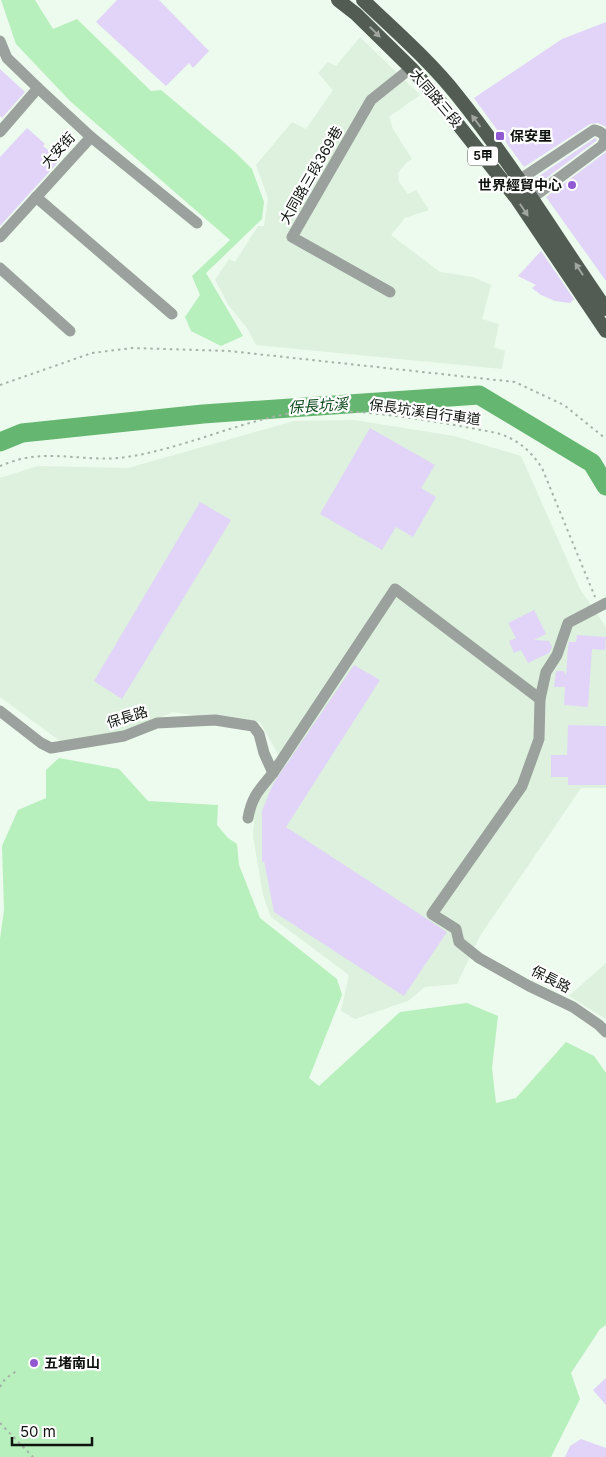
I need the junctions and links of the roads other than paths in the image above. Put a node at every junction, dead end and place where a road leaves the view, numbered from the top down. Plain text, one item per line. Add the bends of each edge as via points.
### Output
1 (338, 0) edge
2 (363, 0) edge
3 (0, 41) edge
4 (411, 68) junction
5 (38, 88) junction
6 (0, 132) edge
7 (91, 137) junction
8 (519, 180) junction
9 (36, 197) junction
10 (532, 198) junction
11 (197, 223) dead end
12 (0, 237) edge
13 (0, 268) edge
14 (390, 292) dead end
15 (606, 309) edge
16 (172, 314) dead end
17 (70, 331) dead end
18 (606, 331) edge
19 (602, 605) edge
20 (540, 699) junction
21 (0, 711) edge
22 (273, 772) junction
23 (248, 818) dead end
24 (606, 1032) edge

1 -> 4 main road, 大同路三段 / 5甲
8 -> 2 main road, 大同路三段 / 5甲 via 456,93
3 - 5 street, 大安街 via 7,58
4 - 14 street, 大同路三段369巷 via 372,100 292,237
4 -> 18 main road, 大同路三段 / 5甲 via 517,200
5 - 6 street
5 - 7 street, 大安街
7 - 9 street, 大安街
7 - 11 street
8 - 10 main road, 大同路三段 / 5甲
8 - 10 street via 594,130 604,135 606,138 602,146
9 - 12 street, 大安街
9 - 16 street
15 -> 10 main road, 大同路三段 / 5甲
13 - 17 street
19 - 20 street via 568,623 557,655 546,672
20 - 22 street via 395,589
20 - 24 street, 保長路 via 539,739 522,786 432,914 456,929 459,942 479,958 573,1007
21 - 22 street, 保長路 via 51,748 124,736 156,723 215,720 253,726
22 - 23 street via 251,803

